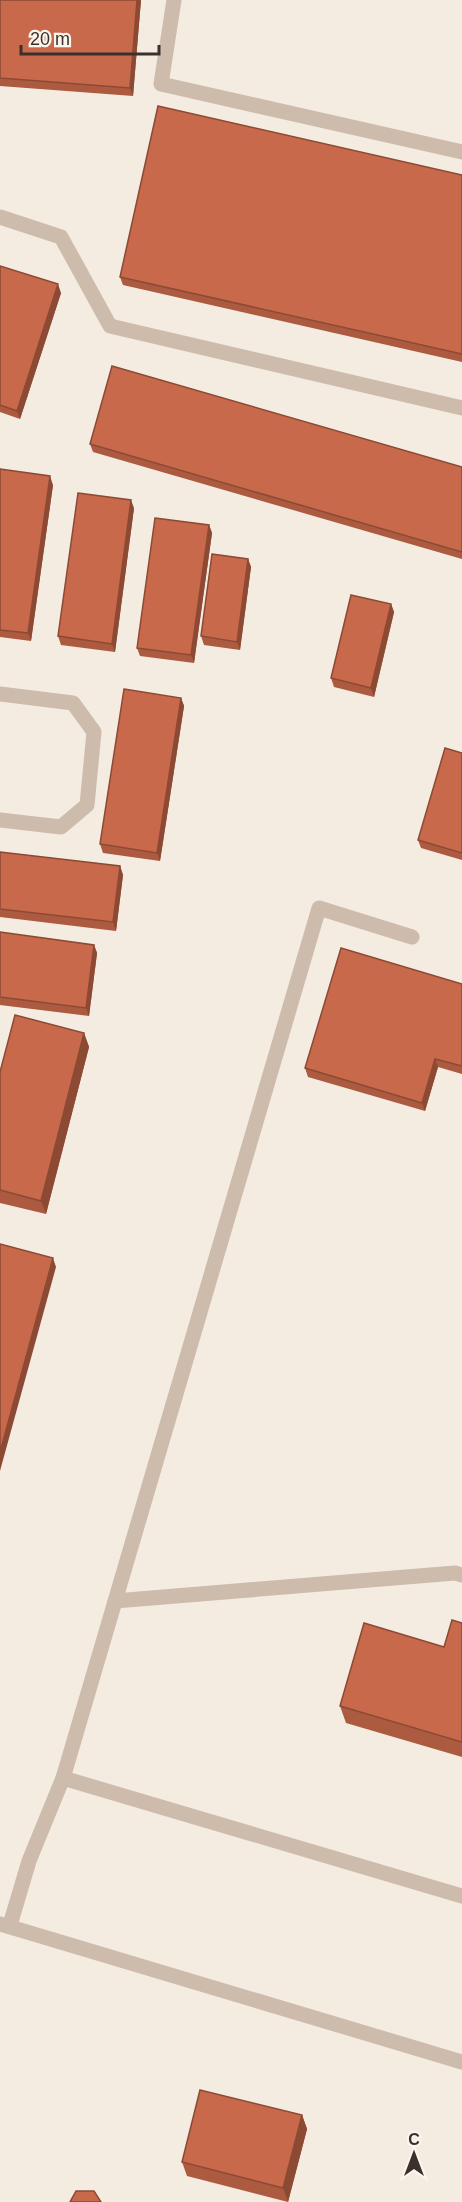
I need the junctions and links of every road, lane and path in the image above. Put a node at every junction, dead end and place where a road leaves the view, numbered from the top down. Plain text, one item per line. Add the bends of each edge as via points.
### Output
1 (174, 0) edge
2 (462, 152) edge
3 (0, 217) edge
4 (462, 408) edge
5 (0, 694) edge
6 (0, 820) edge
7 (412, 937) dead end
8 (462, 1575) edge
9 (115, 1601) junction
10 (63, 1778) junction
11 (462, 1896) edge
12 (5, 1925) edge
13 (462, 2062) edge

1 - 2 lane via 160,84
3 - 4 lane via 61,237 110,326
5 - 6 lane via 73,703 94,732 87,805 61,827
7 - 9 lane via 319,908
8 - 9 lane
9 - 10 lane
10 - 11 lane
10 - 12 lane
12 - 13 lane

